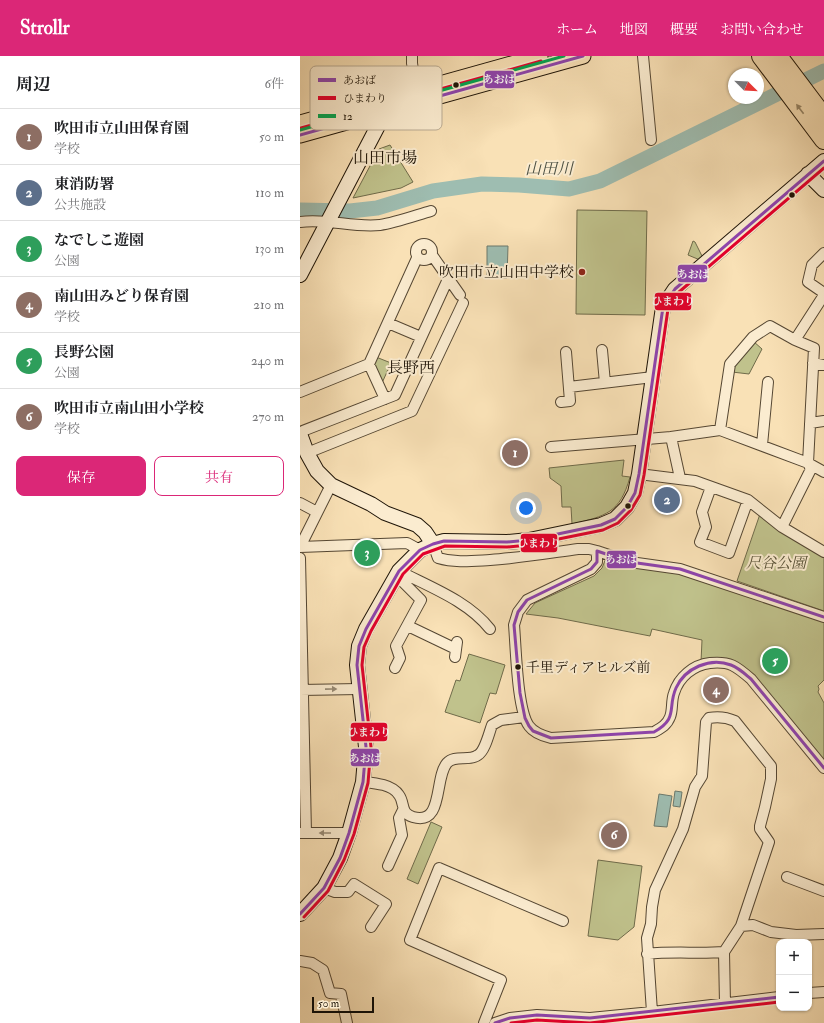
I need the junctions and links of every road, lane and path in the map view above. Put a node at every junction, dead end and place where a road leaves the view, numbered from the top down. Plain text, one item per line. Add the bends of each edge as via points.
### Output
1 (412, 56) edge
2 (540, 56) edge
3 (582, 56) edge
4 (643, 56) edge
5 (761, 56) edge
6 (778, 56) edge
7 (412, 66) edge
8 (442, 84) edge
9 (442, 91) edge
10 (824, 117) edge
11 (310, 122) edge
12 (300, 124) edge
13 (376, 130) edge
14 (651, 140) dead end
15 (824, 140) edge
16 (824, 161) edge
17 (808, 174) junction
18 (824, 190) edge
19 (431, 211) dead end
20 (329, 221) junction
21 (300, 222) edge
22 (824, 253) edge
23 (432, 255) junction
24 (417, 258) junction
25 (300, 275) edge
26 (448, 279) junction
27 (824, 294) edge
28 (388, 323) junction
29 (421, 337) junction
30 (795, 340) junction
31 (602, 350) dead end
32 (566, 352) dead end
33 (813, 363) junction
34 (370, 364) junction
35 (824, 365) edge
36 (653, 377) junction
37 (768, 382) dead end
38 (605, 383) junction
39 (569, 387) junction
40 (300, 392) edge
41 (385, 399) junction
42 (561, 402) dead end
43 (824, 421) edge
44 (810, 423) junction
45 (720, 430) junction
46 (300, 433) edge
47 (671, 437) junction
48 (644, 438) junction
49 (762, 445) junction
50 (550, 447) dead end
51 (307, 453) junction
52 (808, 463) junction
53 (824, 472) edge
54 (639, 474) junction
55 (680, 478) junction
56 (331, 485) junction
57 (711, 486) junction
58 (748, 500) junction
59 (300, 503) edge
60 (317, 512) junction
61 (782, 527) junction
62 (300, 547) edge
63 (426, 547) junction
64 (598, 551) junction
65 (824, 552) edge
66 (300, 558) edge
67 (398, 574) junction
68 (824, 617) edge
69 (408, 626) junction
70 (490, 629) dead end
71 (456, 649) dead end
72 (395, 668) dead end
73 (359, 689) junction
74 (301, 690) edge
75 (524, 717) junction
76 (824, 768) edge
77 (363, 782) junction
78 (403, 810) junction
79 (303, 833) edge
80 (349, 833) junction
81 (388, 866) dead end
82 (787, 877) dead end
83 (324, 888) junction
84 (824, 891) edge
85 (300, 914) edge
86 (563, 920) dead end
87 (741, 926) junction
88 (371, 927) dead end
89 (824, 934) edge
90 (795, 938) edge
91 (724, 952) junction
92 (647, 954) junction
93 (300, 961) edge
94 (824, 992) edge
95 (812, 993) edge
96 (776, 997) edge
97 (725, 1004) junction
98 (652, 1012) junction
99 (588, 1020) edge
100 (347, 1023) edge
101 (484, 1023) edge
102 (495, 1023) edge

1 - 7 street
2 - 8 main road
3 - 9 main road
4 - 14 street
15 -> 5 highway
6 - 10 highway
11 - 12 main road
13 - 20 street
16 - 17 street
17 - 18 street
17 - 36 street via 675,289 664,307
19 - 20 street via 381,225 347,225
20 - 21 street
20 - 25 street
22 - 27 street via 812,265 808,282
23 - 24 street via 425,260
23 - 24 street via 431,247 424,243 416,247
23 - 26 street
24 - 28 street
26 - 29 street
26 - 51 street via 462,299 412,411
27 - 30 street
28 - 29 street
28 - 34 street
29 - 41 street via 395,394
30 - 33 street via 814,348
30 - 45 street via 770,326 753,337 730,364
31 - 38 street
32 - 39 street
33 - 35 street
33 - 44 street
34 - 40 street
34 - 41 street
36 - 38 street
36 - 48 street
37 - 49 street
38 - 39 street
39 - 42 street via 570,401
41 - 46 street
43 - 44 street
44 - 52 street
45 - 47 street
45 - 49 street
46 - 51 street
47 - 48 street
47 - 55 street
48 - 50 street
48 - 54 street
49 - 52 street
51 - 56 street via 317,471
52 - 53 street
52 - 61 street via 811,469
54 - 55 street
54 - 63 street via 635,493 627,507 615,519 601,525 530,540 444,541
55 - 57 street
56 - 60 street
56 - 63 street via 385,513 417,525 425,532
57 - 58 street
57 - 58 street via 702,512 706,527 700,542 729,553
58 - 61 street
59 - 60 street
60 - 62 street
61 - 65 street
62 - 63 street via 407,543
63 - 64 street via 438,558 449,561 510,558 578,549
63 - 67 street
64 - 68 street via 630,562 680,569
64 - 75 street via 597,562 591,569 527,600 518,612 514,625
66 - 74 street
67 - 69 street via 421,600
67 - 70 street via 455,600 484,621
67 - 73 street via 359,646 356,665
69 - 71 street
69 - 72 street via 396,646 400,658
74 -> 73 street
73 - 77 street via 366,747
74 - 79 street
75 - 76 street via 530,727 539,734 551,738 654,732 664,726 670,718 674,693 688,672 696,666 720,662 736,666 751,679
75 - 78 street via 501,720 492,725 479,755 471,759 457,758 448,762 441,773 435,808 429,815 423,818 413,817
77 - 78 street via 380,783 390,788 399,795
77 - 80 street
78 - 81 street via 399,818 402,835
80 -> 79 street
80 - 83 street via 340,858
82 - 84 street via 801,879
83 - 85 street
83 - 88 street via 335,892 348,892 354,884 386,904
86 - 101 street via 439,868 410,940 501,980
87 - 90 street via 753,925
87 - 91 street
87 - 92 street via 769,842 760,826 771,779 771,766 735,721 716,717 709,718 706,722 702,776 695,787 683,829 655,890
89 - 90 street
91 - 92 street
91 - 97 street
92 - 98 street
93 - 100 street via 312,963 323,970 330,993 341,994
94 - 95 street
96 - 97 street
97 - 98 street
98 - 99 street
99 - 102 street via 537,1015 510,1018

